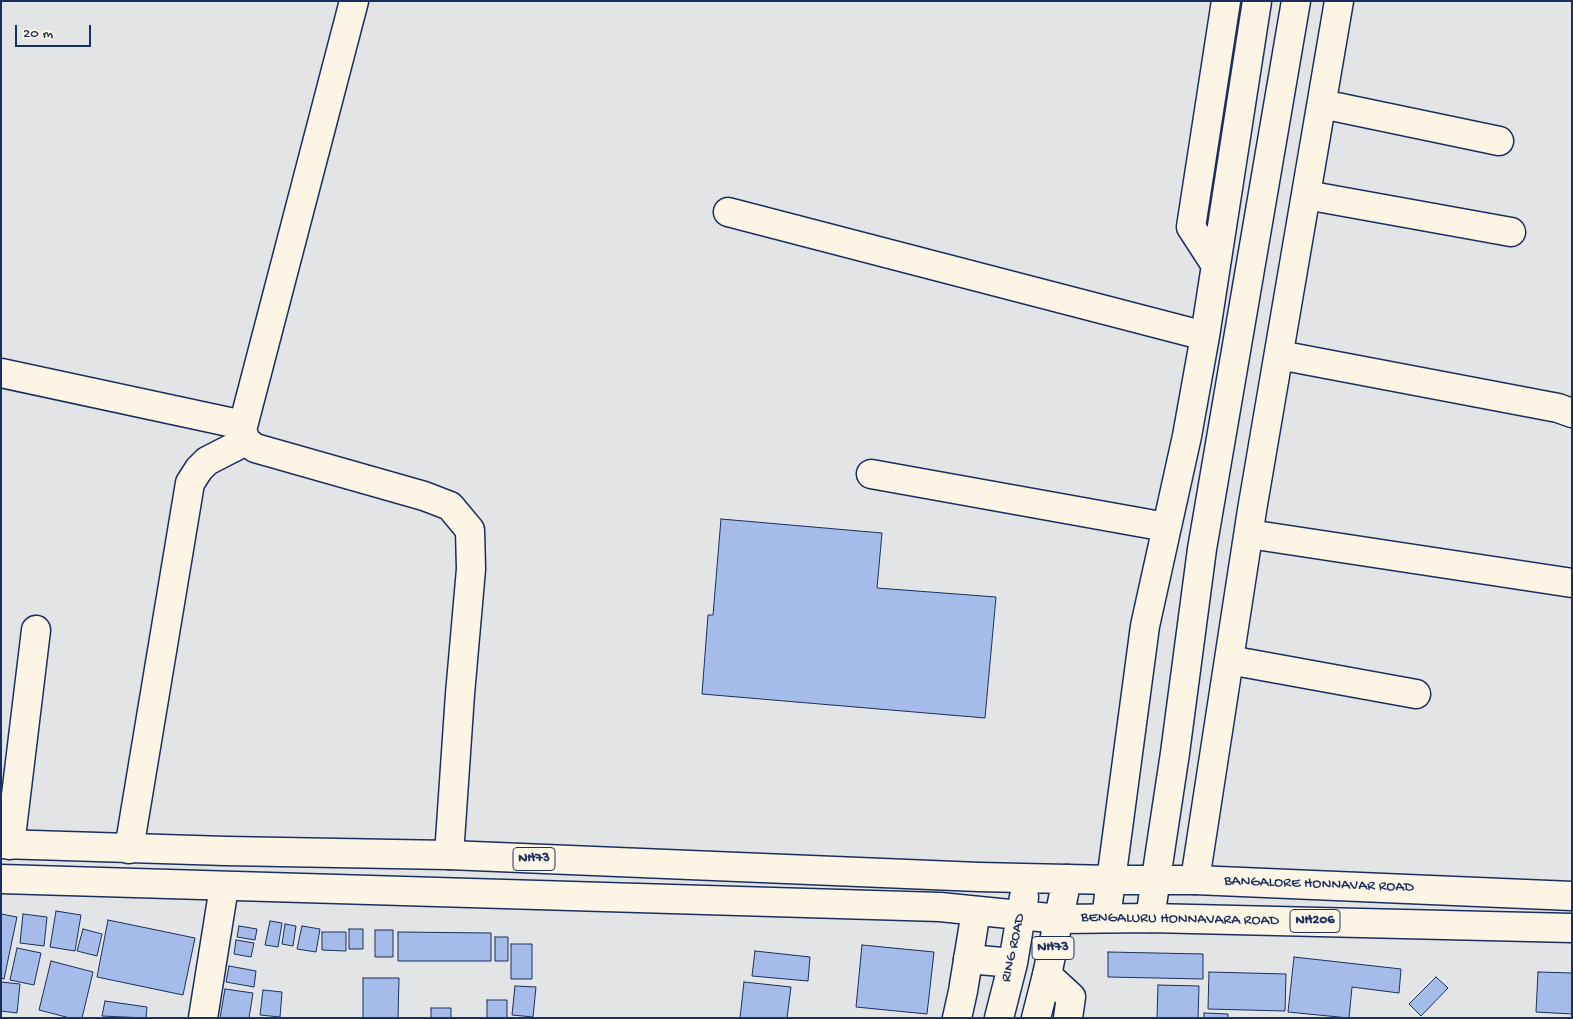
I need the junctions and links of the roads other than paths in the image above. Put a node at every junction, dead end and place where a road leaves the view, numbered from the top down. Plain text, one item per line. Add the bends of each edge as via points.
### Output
1 (354, 1) edge
2 (1226, 1) edge
3 (1257, 1) edge
4 (1296, 1) edge
5 (1339, 1) edge
6 (1322, 104) junction
7 (1499, 142) dead end
8 (1306, 195) junction
9 (728, 212) dead end
10 (1511, 232) dead end
11 (1215, 264) junction
12 (1205, 336) junction
13 (1279, 355) junction
14 (1, 372) edge
15 (1572, 413) edge
16 (245, 433) junction
17 (872, 474) dead end
18 (1166, 526) junction
19 (1249, 534) junction
20 (1572, 584) edge
21 (36, 630) dead end
22 (1230, 660) junction
23 (1416, 694) dead end
24 (5, 845) edge
25 (129, 848) junction
26 (449, 855) junction
27 (1027, 878) junction
28 (1, 879) edge
29 (1067, 879) junction
30 (1112, 880) junction
31 (1156, 880) junction
32 (1195, 880) junction
33 (224, 887) junction
34 (1572, 896) edge
35 (976, 911) junction
36 (1022, 915) junction
37 (1106, 918) junction
38 (1150, 918) junction
39 (1059, 919) junction
40 (1572, 928) edge
41 (968, 959) junction
42 (1012, 963) junction
43 (1047, 975) junction
44 (203, 1018) edge
45 (957, 1018) edge
46 (999, 1018) edge
47 (1036, 1018) edge
48 (1068, 1018) edge

1 - 16 main road
2 - 11 main road via 1191,227
3 - 11 main road
4 - 31 main road via 1202,549
5 - 6 main road
6 - 7 main road
6 - 8 main road
8 - 10 main road
8 - 13 main road
9 - 12 main road
11 - 12 main road
12 - 18 main road
13 - 15 main road
13 - 19 main road
14 - 16 main road
16 - 25 main road via 199,468 190,483
16 - 26 main road via 255,448 450,506 470,530 471,569
17 - 18 main road
18 - 30 main road via 1145,626
19 - 20 main road
19 - 22 main road
21 - 24 main road
22 - 23 main road
22 - 32 main road
24 - 25 main road, NH73
25 - 26 main road, NH73
26 - 27 main road, NH73
27 - 29 main road, NH73
27 - 36 main road, RING ROAD / NH73
28 - 33 main road, NH73
29 - 30 main road, BANGALORE HONNAVAR ROAD
29 - 39 main road, NH73
30 - 31 main road, BANGALORE HONNAVAR ROAD
30 - 37 main road
31 - 32 main road, BANGALORE HONNAVAR ROAD
31 - 38 main road
32 - 34 main road, BANGALORE HONNAVAR ROAD
33 - 35 main road, NH73 via 940,907
33 - 44 main road
35 - 36 main road, NH73
35 - 41 main road
36 - 39 main road, NH73
36 - 42 main road, RING ROAD / NH73
37 - 38 main road, BENGALURU HONNAVARA ROAD / NH206
37 - 39 main road, BENGALURU HONNAVARA ROAD / NH206
38 - 40 main road, BENGALURU HONNAVARA ROAD / NH206
39 - 43 main road, NH73
41 - 42 main road
41 - 45 main road
42 - 46 main road, RING ROAD / NH73
43 - 47 main road, NH73
43 - 48 main road via 1071,997

